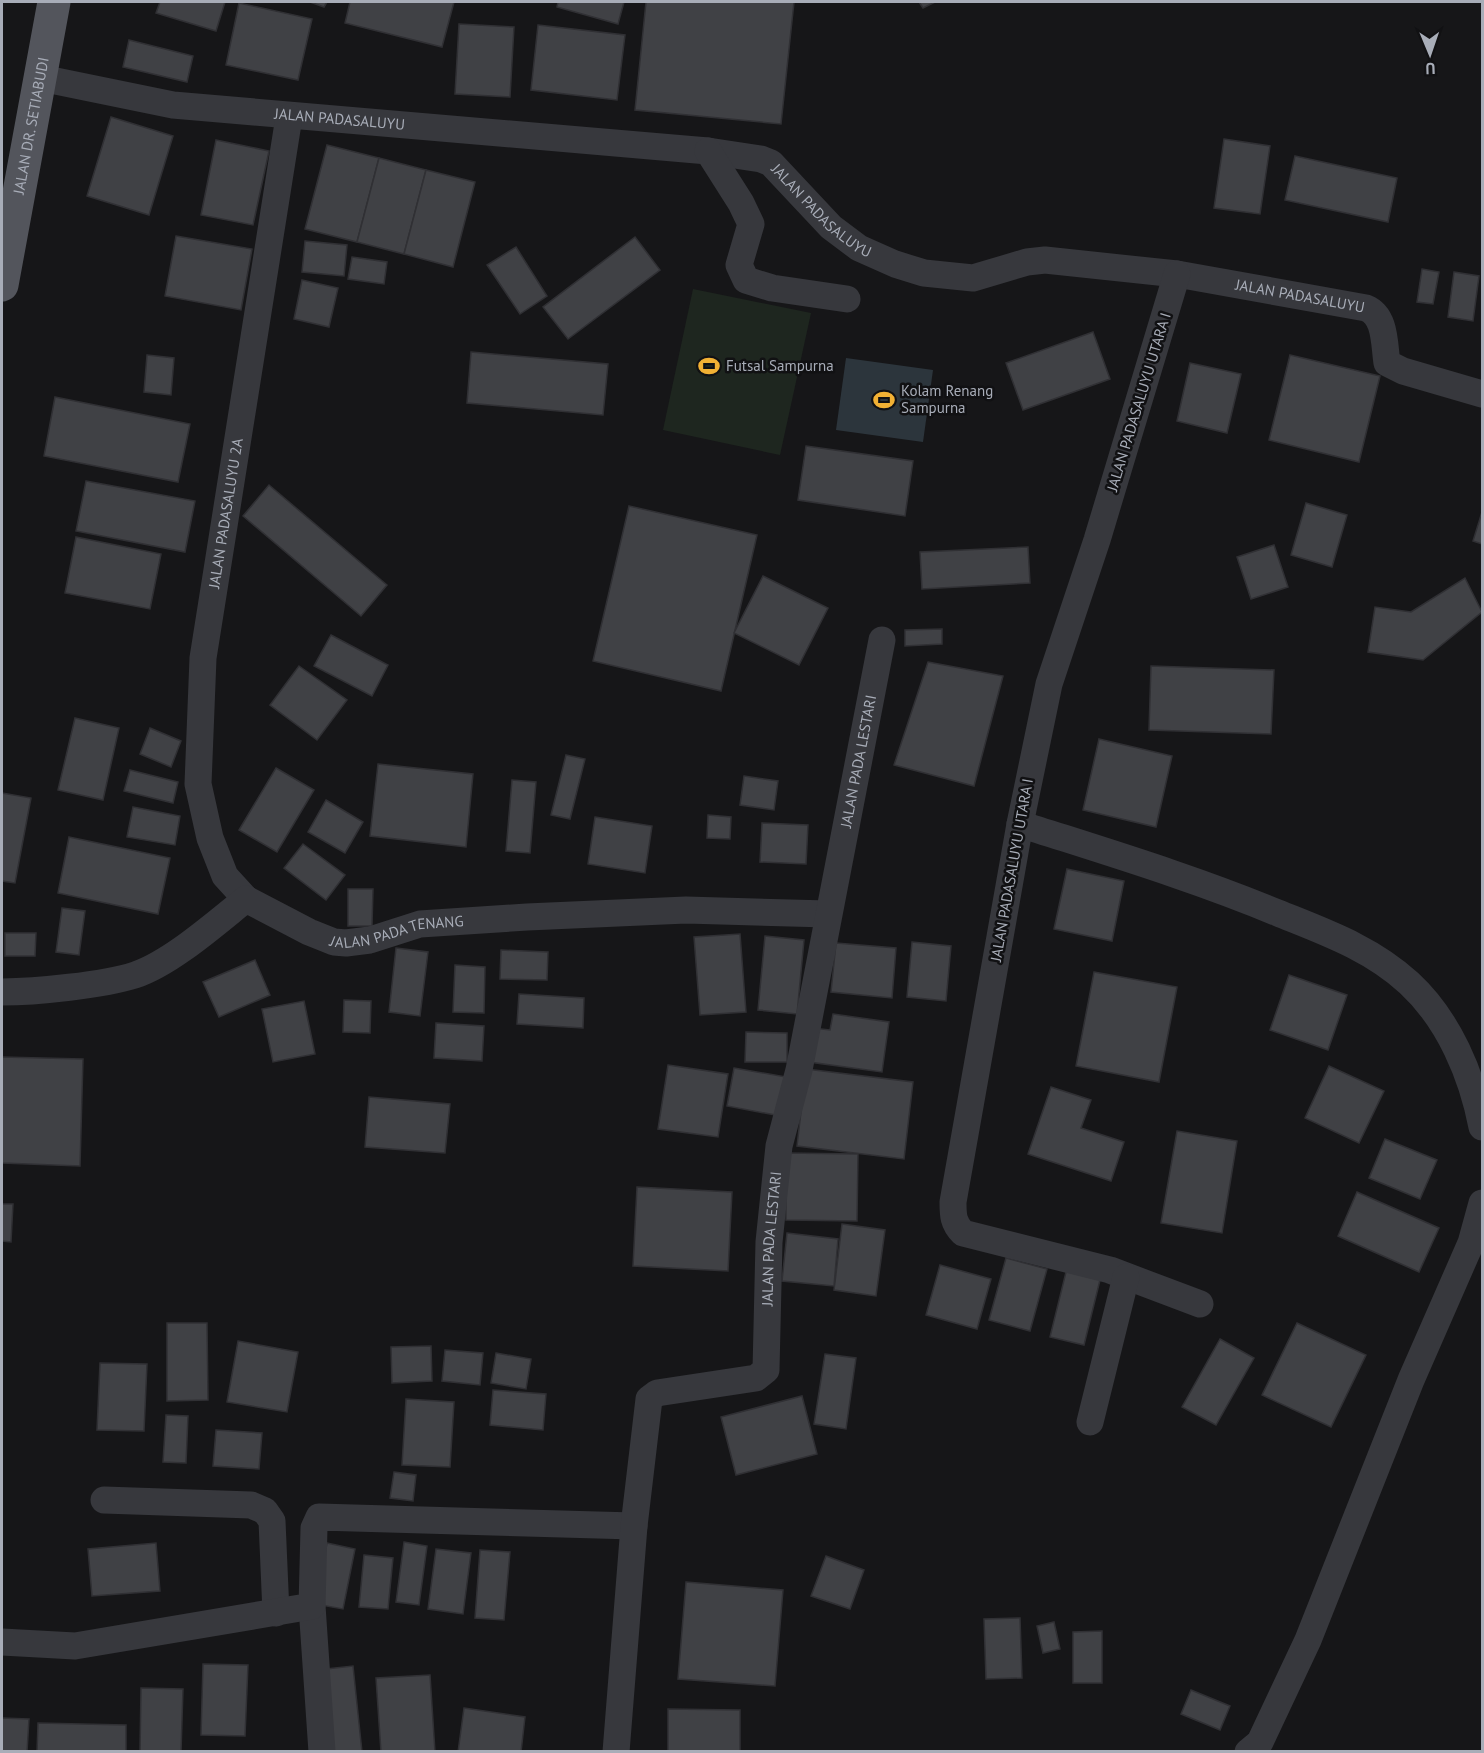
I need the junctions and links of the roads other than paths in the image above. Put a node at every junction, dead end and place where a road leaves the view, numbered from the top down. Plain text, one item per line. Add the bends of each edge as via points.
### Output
1 (50, 2) edge
2 (41, 78) junction
3 (289, 117) junction
4 (708, 151) junction
5 (1177, 274) junction
6 (2, 285) edge
7 (847, 299) dead end
8 (1482, 394) edge
9 (882, 640) dead end
10 (1020, 824) junction
11 (246, 899) junction
12 (828, 914) junction
13 (2, 992) edge
14 (1482, 1126) edge
15 (1482, 1203) edge
16 (1126, 1277) junction
17 (1200, 1304) dead end
18 (1090, 1422) dead end
19 (104, 1500) dead end
20 (633, 1526) junction
21 (295, 1609) junction
22 (2, 1642) edge
23 (306, 1752) edge
24 (322, 1752) edge
25 (616, 1752) edge
26 (1248, 1752) edge

1 - 2 main road, JALAN DR. SETIABUDI
2 - 3 street, JALAN PADASALUYU via 172,105
2 - 6 main road, JALAN DR. SETIABUDI
3 - 4 street, JALAN PADASALUYU
3 - 11 street, JALAN PADASALUYU 2A via 203,658 198,784 210,838 225,876
4 - 5 street, JALAN PADASALUYU via 771,163 831,226 860,248 924,273 973,278 1036,260
4 - 7 street via 751,224 739,264 746,280 772,288
5 - 8 street, JALAN PADASALUYU via 1375,312 1381,322 1387,363
5 - 10 street, JALAN PADASALUYU UTARA I via 1049,684
9 - 12 street, JALAN PADA LESTARI
10 - 14 street via 1206,884 1354,944 1386,964 1435,1013 1474,1088
10 - 16 street, JALAN PADASALUYU UTARA I via 953,1202 955,1224 963,1233
11 - 12 street, JALAN PADA TENANG via 309,932 346,943 370,940 420,924 527,917 686,910
11 - 13 street via 193,941 136,975
12 - 20 street, JALAN PADA LESTARI via 799,1070 779,1146 769,1242 766,1370 756,1378 650,1397
15 - 26 street via 1471,1244 1411,1380 1308,1640 1260,1742
16 - 17 street, JALAN PADASALUYU UTARA I
16 - 18 street
19 - 21 street via 251,1505 265,1512 272,1521
20 - 21 street via 320,1517
20 - 25 street, JALAN PADA LESTARI
21 - 22 street via 75,1646
21 - 23 street
21 - 24 street

